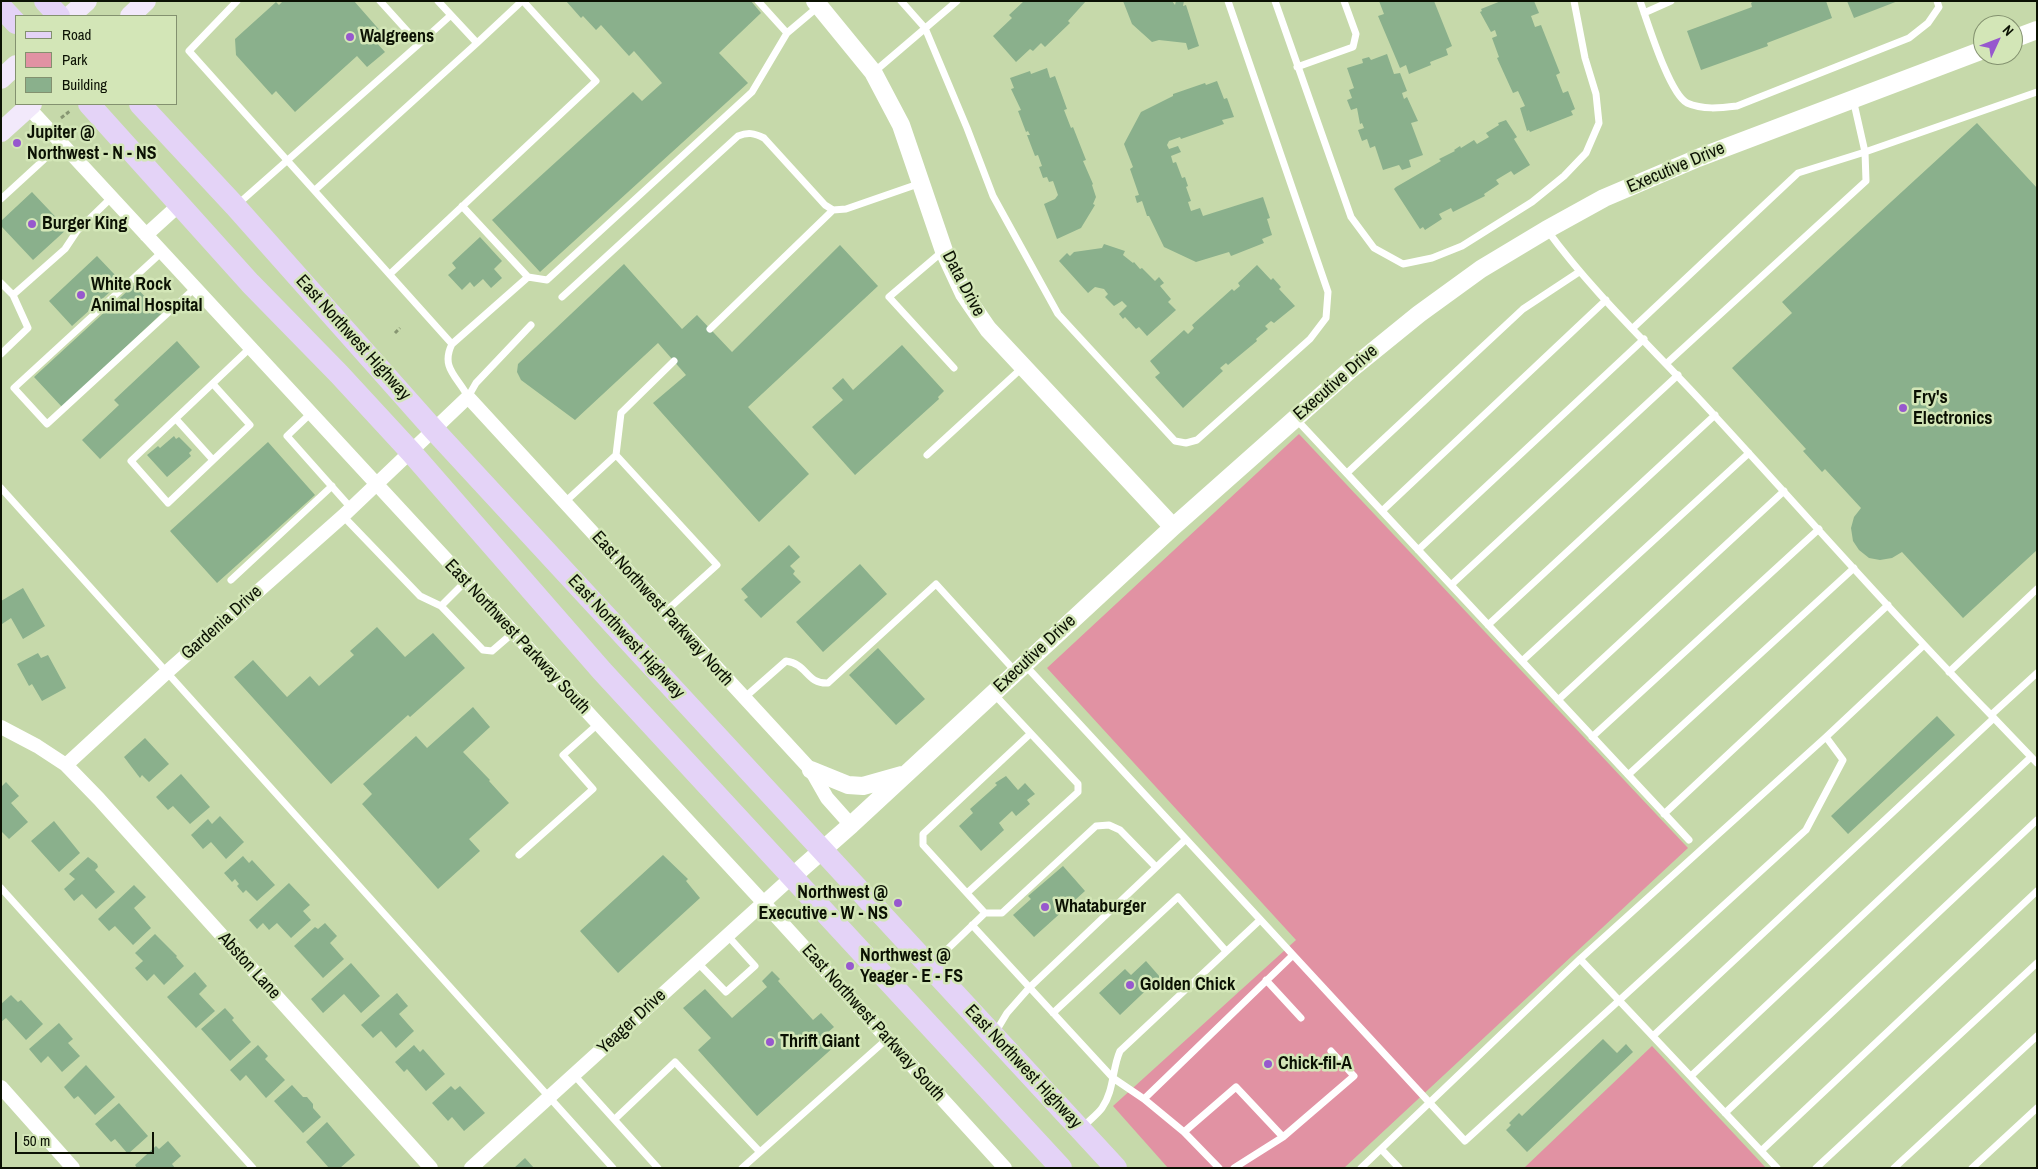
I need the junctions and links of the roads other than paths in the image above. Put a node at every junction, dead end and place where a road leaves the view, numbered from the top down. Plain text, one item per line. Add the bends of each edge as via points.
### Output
1 (45, 1) edge
2 (86, 1) edge
3 (146, 1) edge
4 (237, 1) edge
5 (380, 1) edge
6 (438, 1) edge
7 (522, 1) edge
8 (758, 1) edge
9 (901, 1) edge
10 (957, 1) edge
11 (1228, 1) edge
12 (1275, 1) edge
13 (1344, 1) edge
14 (1574, 1) edge
15 (1640, 1) edge
16 (1671, 1) edge
17 (1937, 1) edge
18 (817, 3) edge
19 (1, 7) edge
20 (1644, 13) junction
21 (58, 15) edge
22 (71, 15) edge
23 (131, 15) edge
24 (451, 15) junction
25 (15, 22) edge
26 (925, 28) junction
27 (2037, 30) edge
28 (786, 33) junction
29 (2023, 35) edge
30 (477, 43) junction
31 (419, 44) junction
32 (1973, 54) edge
33 (15, 66) edge
34 (1297, 67) junction
35 (873, 72) junction
36 (1, 79) edge
37 (2037, 92) edge
38 (1853, 99) junction
39 (141, 105) edge
40 (30, 106) edge
41 (79, 107) edge
42 (1, 132) edge
43 (62, 143) junction
44 (1864, 152) junction
45 (287, 160) junction
46 (922, 183) junction
47 (315, 190) junction
48 (112, 197) junction
49 (1, 199) edge
50 (179, 205) junction
51 (235, 206) junction
52 (462, 206) junction
53 (833, 210) junction
54 (1546, 230) junction
55 (146, 235) junction
56 (944, 251) junction
57 (162, 252) junction
58 (1579, 272) junction
59 (390, 274) junction
60 (528, 277) junction
61 (1, 283) edge
62 (195, 288) junction
63 (13, 295) junction
64 (562, 297) dead end
65 (1606, 300) junction
66 (531, 325) dead end
67 (1633, 328) junction
68 (710, 329) dead end
69 (1644, 339) junction
70 (452, 344) junction
71 (250, 348) junction
72 (1, 354) edge
73 (674, 362) dead end
74 (1668, 364) junction
75 (1023, 367) junction
76 (954, 368) dead end
77 (1678, 375) junction
78 (213, 384) junction
79 (468, 397) junction
80 (310, 414) junction
81 (1715, 415) junction
82 (1295, 418) junction
83 (176, 419) junction
84 (434, 430) junction
85 (412, 452) junction
86 (1748, 453) junction
87 (616, 455) junction
88 (927, 455) dead end
89 (213, 460) junction
90 (1347, 473) junction
91 (377, 484) junction
92 (332, 486) junction
93 (1, 488) edge
94 (1784, 491) junction
95 (565, 502) junction
96 (1382, 511) junction
97 (347, 512) junction
98 (1173, 527) junction
99 (1818, 529) junction
100 (1418, 550) junction
101 (1854, 568) junction
102 (231, 580) dead end
103 (466, 581) junction
104 (1451, 585) junction
105 (2037, 589) edge
106 (1888, 605) junction
107 (441, 606) junction
108 (665, 612) junction
109 (1488, 625) junction
110 (514, 632) junction
111 (1924, 645) junction
112 (1522, 661) junction
113 (1020, 668) junction
114 (167, 672) junction
115 (1949, 672) junction
116 (2037, 673) edge
117 (993, 693) junction
118 (744, 698) junction
119 (1558, 700) junction
120 (1992, 716) junction
121 (598, 724) junction
122 (1, 727) edge
123 (1030, 734) junction
124 (1826, 737) junction
125 (1592, 738) junction
126 (2034, 760) edge
127 (66, 765) junction
128 (811, 770) junction
129 (905, 774) junction
130 (1628, 775) junction
131 (1664, 814) junction
132 (2037, 820) edge
133 (851, 825) junction
134 (1185, 840) junction
135 (1688, 840) dead end
136 (823, 850) junction
137 (520, 855) dead end
138 (1156, 867) junction
139 (792, 876) junction
140 (1, 888) edge
141 (2037, 891) edge
142 (967, 893) junction
143 (763, 902) junction
144 (985, 913) junction
145 (1260, 920) junction
146 (972, 925) junction
147 (727, 935) junction
148 (1226, 951) junction
149 (1293, 955) junction
150 (1580, 959) junction
151 (696, 962) junction
152 (2037, 963) edge
153 (930, 966) junction
154 (1266, 980) junction
155 (1029, 988) junction
156 (1620, 1001) junction
157 (1053, 1013) junction
158 (1301, 1018) dead end
159 (993, 1035) junction
160 (1653, 1036) junction
161 (2037, 1036) edge
162 (887, 1039) junction
163 (1331, 1051) dead end
164 (574, 1075) junction
165 (1691, 1076) junction
166 (1113, 1078) junction
167 (1, 1087) edge
168 (550, 1097) junction
169 (1144, 1100) junction
170 (1429, 1102) junction
171 (2037, 1108) edge
172 (1725, 1113) junction
173 (616, 1119) junction
174 (1080, 1129) junction
175 (1184, 1132) junction
176 (1283, 1136) junction
177 (1381, 1149) junction
178 (759, 1151) junction
179 (1761, 1151) junction
180 (73, 1168) edge
181 (253, 1168) edge
182 (431, 1168) edge
183 (471, 1168) edge
184 (613, 1168) edge
185 (658, 1168) edge
186 (742, 1168) edge
187 (1006, 1168) edge
188 (1060, 1168) edge
189 (1116, 1168) edge
190 (1220, 1168) edge
191 (1234, 1168) edge
192 (1361, 1168) edge
193 (1399, 1168) edge
194 (1777, 1168) edge
195 (1816, 1168) edge
196 (1894, 1168) edge
197 (1972, 1168) edge

1 - 21 main road
2 - 22 main road
3 - 23 main road
4 - 45 lane via 189,51
5 - 31 lane
6 - 24 lane
7 - 30 lane
7 - 52 lane via 596,81
8 - 28 lane
9 - 26 lane
10 - 26 lane
11 - 26 lane via 1328,292 1328,300 1326,318 1310,339 1198,440 1186,443 1175,441 1058,314 993,196
12 - 34 lane
13 - 34 lane via 1356,34 1353,47
14 - 34 lane via 1596,94 1599,123 1586,153 1532,202 1462,246 1432,258 1403,264 1374,248 1351,217
15 - 20 lane
16 - 20 lane
17 - 20 lane via 1939,7 1928,23 1909,38 1737,106 1712,109 1686,102 1672,88
18 - 28 lane
18 - 35 street, Data Drive
19 - 25 main road
24 - 30 lane
24 - 31 lane
26 - 35 lane
27 - 29 street
28 - 60 lane via 752,92 547,280
30 - 47 lane
31 - 45 lane
32 - 38 street, Executive Drive
33 - 36 main road
35 - 46 street, Data Drive via 901,125
37 - 44 lane
38 - 44 lane
38 - 54 street, Executive Drive via 1604,198
39 - 51 main road, East Northwest Highway
40 - 42 main road
40 - 43 street, East Northwest Parkway South
41 - 50 main road, East Northwest Highway
43 - 48 street, East Northwest Parkway South
43 - 49 lane
44 - 67 lane via 1798,173
44 - 74 lane via 1866,181
45 - 47 lane
45 - 51 lane
46 - 53 lane via 846,209
46 - 56 street, Data Drive
47 - 59 lane
48 - 55 street, East Northwest Parkway South
48 - 63 lane via 77,231 65,248
50 - 55 street
50 - 85 main road, East Northwest Highway
51 - 84 main road, East Northwest Highway
52 - 59 lane
52 - 60 lane
53 - 64 lane via 764,138 747,132 738,136
53 - 68 lane
54 - 58 lane
54 - 82 street, Executive Drive via 1481,269 1419,314
55 - 57 street, East Northwest Parkway South
56 - 75 street, Data Drive via 964,294 988,329
56 - 76 lane via 889,297
57 - 62 street, East Northwest Parkway South
57 - 62 lane via 14,388 47,424
58 - 65 lane
58 - 90 lane via 1523,309
59 - 70 lane
60 - 70 lane
61 - 63 lane
62 - 71 street, East Northwest Parkway South
63 - 72 lane via 28,328
65 - 67 lane
65 - 96 lane
66 - 79 lane via 476,383
67 - 69 lane
69 - 74 lane
69 - 100 lane
70 - 79 lane via 447,364
71 - 78 lane
71 - 80 street, East Northwest Parkway South
73 - 87 lane via 621,413
74 - 77 lane
75 - 88 lane
75 - 98 street, Data Drive
77 - 81 lane
77 - 104 lane
78 - 83 lane
78 - 89 lane via 250,425
79 - 84 street, Gardenia Drive
79 - 95 street, East Northwest Parkway North
80 - 91 street, East Northwest Parkway South
80 - 92 lane via 287,436
81 - 86 lane
81 - 109 lane
82 - 90 lane
82 - 98 street, Executive Drive
83 - 89 lane
83 - 89 lane via 131,460 168,503
84 - 85 street, Gardenia Drive
84 - 136 main road, East Northwest Highway
85 - 91 street, Gardenia Drive
85 - 139 main road, East Northwest Highway via 567,632
86 - 94 lane
86 - 112 lane
87 - 95 lane
87 - 108 lane via 717,565
90 - 96 lane
91 - 97 street, Gardenia Drive
91 - 103 street, East Northwest Parkway South
92 - 97 lane
92 - 102 lane
93 - 114 lane
94 - 99 lane
94 - 119 lane
95 - 108 street, East Northwest Parkway North
96 - 100 lane
97 - 107 lane via 420,596
97 - 114 street, Gardenia Drive
98 - 113 street, Executive Drive
99 - 101 lane
99 - 125 lane
100 - 104 lane
101 - 106 lane
101 - 130 lane
103 - 107 lane
103 - 110 street, East Northwest Parkway South
104 - 109 lane
105 - 115 lane
106 - 111 lane
106 - 131 lane
107 - 110 lane via 482,650 492,651
108 - 118 street, East Northwest Parkway North
109 - 112 lane
110 - 121 street, East Northwest Parkway South
111 - 115 lane
111 - 124 lane
112 - 119 lane
113 - 117 street, Executive Drive
113 - 118 lane via 936,584 828,683 819,683 798,664 786,661
113 - 134 lane
114 - 127 street, Gardenia Drive
114 - 168 lane
115 - 120 lane
116 - 120 lane
117 - 123 lane
117 - 129 street, Executive Drive
118 - 128 street, East Northwest Parkway North
119 - 125 lane
120 - 126 lane
120 - 160 lane
121 - 137 lane via 563,755 593,789
121 - 143 street, East Northwest Parkway South
122 - 127 street
123 - 142 lane via 923,834 923,845
123 - 142 lane via 1078,784 1078,792
124 - 150 lane
124 - 156 lane via 1843,760 1806,830
125 - 130 lane
126 - 165 lane
127 - 182 street, Abston Lane
128 - 129 street via 848,785 863,786
128 - 133 street, East Northwest Parkway North via 827,798
129 - 133 street, Executive Drive
130 - 131 lane
131 - 135 lane
132 - 172 lane
133 - 136 street, Executive Drive
134 - 138 lane
134 - 145 lane
136 - 139 street, Executive Drive
136 - 153 main road, East Northwest Highway
138 - 144 lane via 1120,830 1109,825 1096,826 1002,913
138 - 155 lane
139 - 143 street, Yeager Drive
139 - 188 main road, East Northwest Highway
140 - 181 lane
141 - 179 lane
142 - 144 lane
143 - 147 street, Yeager Drive
143 - 162 street, East Northwest Parkway South
144 - 146 lane
145 - 148 lane
145 - 149 lane
146 - 153 lane
146 - 155 lane
147 - 151 street, Yeager Drive
147 - 151 lane via 755,966 726,992
148 - 157 lane via 1178,898
148 - 166 lane via 1120,1051
149 - 154 lane
149 - 170 lane
150 - 156 lane
150 - 170 lane
151 - 164 street, Yeager Drive
152 - 195 lane
153 - 159 main road, East Northwest Highway
154 - 158 lane
154 - 169 lane
155 - 157 lane
155 - 159 lane
156 - 160 lane
156 - 170 lane via 1466,1141
157 - 166 lane
159 - 174 main road, East Northwest Highway
160 - 165 lane
161 - 196 lane
162 - 178 lane
162 - 187 street, East Northwest Parkway South
163 - 176 lane via 1354,1076
164 - 168 street, Yeager Drive
164 - 173 lane
165 - 172 lane
166 - 169 lane
166 - 174 lane via 1102,1108
167 - 180 street
168 - 183 street, Yeager Drive
168 - 184 lane
169 - 175 lane
170 - 177 lane
171 - 197 lane
172 - 179 lane
173 - 178 lane via 675,1062
173 - 185 lane
174 - 189 main road, East Northwest Highway
175 - 176 lane via 1236,1087
175 - 190 lane
176 - 191 lane
177 - 192 lane
177 - 193 lane
178 - 186 lane
179 - 194 lane

